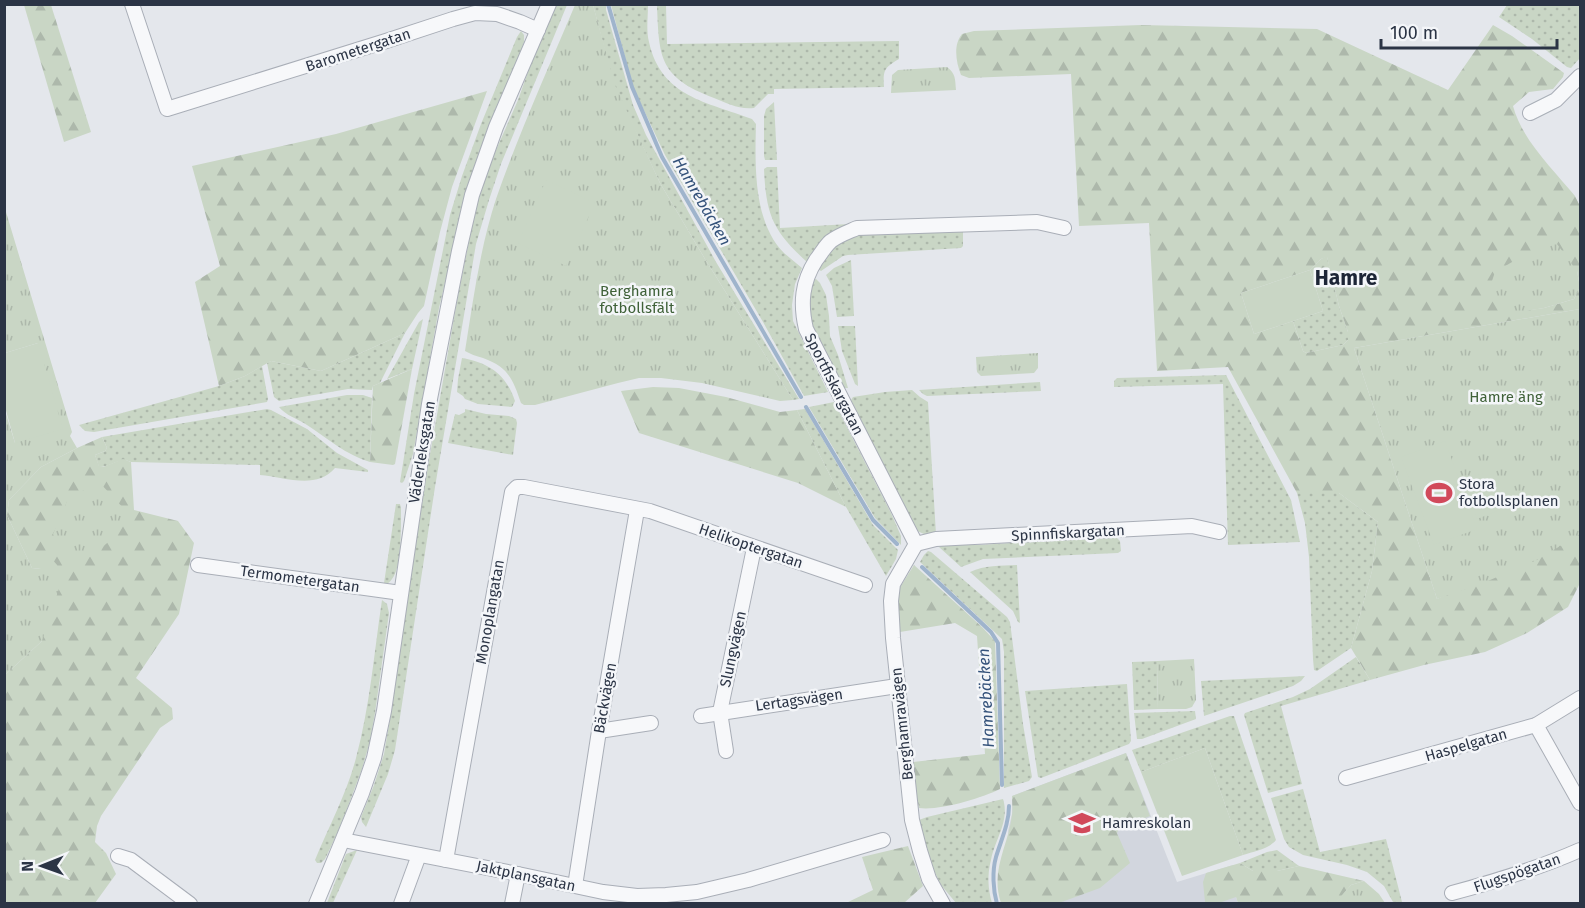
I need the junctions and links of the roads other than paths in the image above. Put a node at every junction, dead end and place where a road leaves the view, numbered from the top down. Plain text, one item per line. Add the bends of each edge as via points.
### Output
1 (132, 4) edge
2 (549, 4) edge
3 (475, 9) edge
4 (538, 30) junction
5 (1579, 80) edge
6 (1530, 113) dead end
7 (1064, 228) dead end
8 (637, 510) junction
9 (1220, 532) dead end
10 (916, 544) junction
11 (754, 548) junction
12 (198, 565) dead end
13 (865, 585) dead end
14 (401, 593) junction
15 (897, 686) junction
16 (1581, 698) edge
17 (720, 712) junction
18 (701, 716) dead end
19 (651, 723) dead end
20 (1536, 725) junction
21 (599, 731) junction
22 (726, 751) dead end
23 (1346, 778) dead end
24 (1581, 803) edge
25 (343, 840) junction
26 (883, 840) dead end
27 (1581, 850) edge
28 (418, 855) junction
29 (118, 856) dead end
30 (446, 860) junction
31 (518, 874) junction
32 (575, 886) junction
33 (1452, 894) dead end
34 (190, 903) edge
35 (316, 903) edge
36 (401, 903) edge
37 (512, 903) edge
38 (943, 903) edge

1 - 3 street, Barometergatan via 167,109
2 - 4 street, Väderleksgatan
3 - 4 street, Barometergatan
4 - 14 street, Väderleksgatan via 472,195 429,404
5 - 6 street via 1556,100
7 - 10 street, Sportfiskargatan via 1037,222 857,228 830,242 808,274 802,303 806,328
8 - 11 street, Helikoptergatan via 650,511
8 - 21 street, Bäckvägen
8 - 30 street, Monoplangatan via 524,487 512,492
9 - 10 street, Spinnfiskargatan via 1192,526 936,539
10 - 15 street, Berghamravägen via 893,584
11 - 13 street, Helikoptergatan
11 - 17 street, Slungvägen
12 - 14 street, Termometergatan
14 - 25 street, Väderleksgatan via 374,758
15 - 17 street, Lertagsvägen
15 - 38 street, Berghamravägen via 912,820 930,879
16 - 20 street, Haspelgatan
17 - 18 street, Lertagsvägen
17 - 22 street, Slungvägen
19 - 21 street
20 - 23 street, Haspelgatan
20 - 24 street
21 - 32 street, Bäckvägen
25 - 28 street, Jaktplansgatan
25 - 35 street, Väderleksgatan
26 - 32 street, Jaktplansgatan via 697,892 637,896
27 - 33 street, Flugspögatan via 1515,876
28 - 30 street, Jaktplansgatan
28 - 36 street
29 - 34 street via 131,860
30 - 31 street, Jaktplansgatan
31 - 32 street, Jaktplansgatan
31 - 37 street

